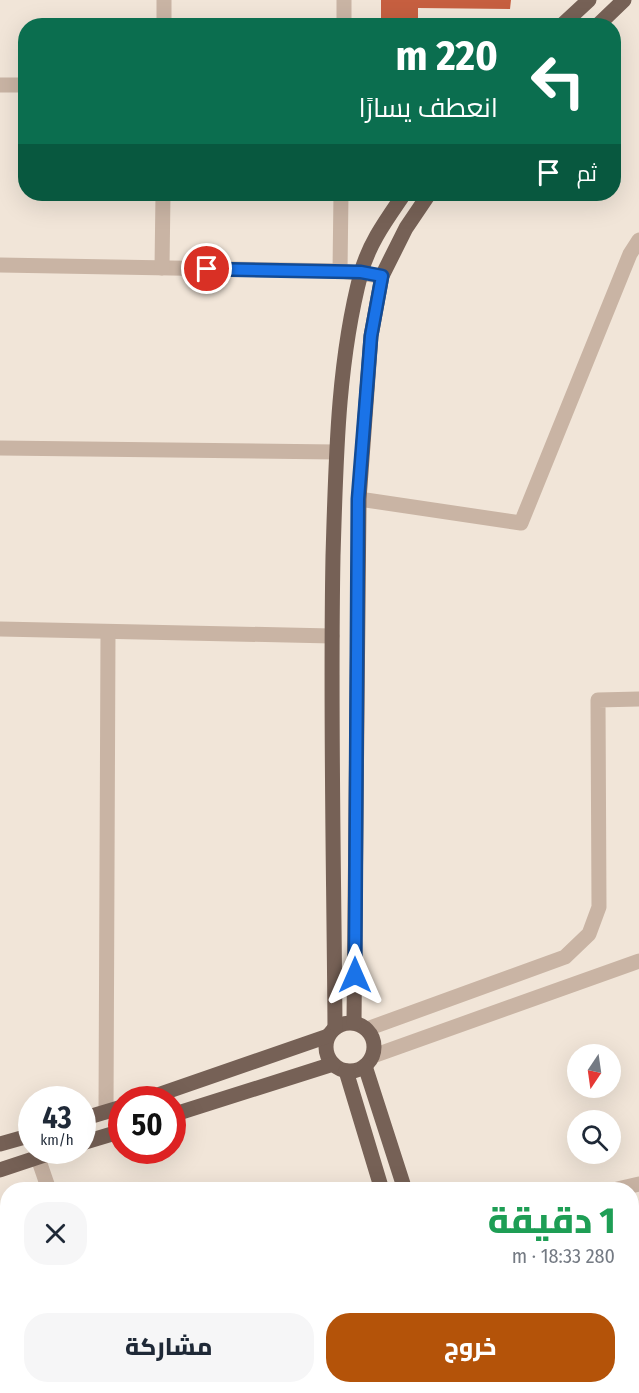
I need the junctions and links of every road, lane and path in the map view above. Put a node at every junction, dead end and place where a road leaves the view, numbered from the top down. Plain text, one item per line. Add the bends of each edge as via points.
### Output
1 (164, 0) edge
2 (345, 0) edge
3 (624, 0) edge
4 (582, 2) edge
5 (164, 18) edge
6 (344, 18) edge
7 (568, 18) edge
8 (605, 18) edge
9 (0, 85) edge
10 (18, 86) edge
11 (163, 201) edge
12 (341, 201) edge
13 (399, 201) edge
14 (424, 201) edge
15 (639, 240) edge
16 (635, 256) edge
17 (0, 265) edge
18 (162, 268) junction
19 (340, 271) junction
20 (361, 272) junction
21 (382, 276) junction
22 (0, 448) edge
23 (336, 452) junction
24 (358, 499) junction
25 (0, 628) edge
26 (108, 632) junction
27 (332, 636) junction
28 (639, 699) edge
29 (639, 961) edge
30 (361, 1026) junction
31 (332, 1032) junction
32 (369, 1061) junction
33 (339, 1067) junction
34 (182, 1086) edge
35 (186, 1111) edge
36 (106, 1112) joint
37 (96, 1115) edge
38 (18, 1139) edge
39 (0, 1144) edge
40 (19, 1164) edge
41 (40, 1164) edge
42 (0, 1170) edge
43 (46, 1182) edge
44 (379, 1182) edge
45 (403, 1182) edge

1 - 5 street
2 - 6 street
3 - 8 main road
4 - 7 main road
9 - 10 street
11 - 18 street
12 - 19 street
13 - 20 main road via 376,235
14 - 21 main road
15 - 16 street
16 - 24 street via 521,523
17 - 18 street
18 - 19 street
19 - 20 street
20 - 21 street
20 - 23 main road via 346,353
21 - 24 main road via 371,336
22 - 23 street
23 - 27 main road
24 - 30 main road
25 - 26 street
26 - 27 street
26 - 36 street
27 - 31 main road
28 - 30 street via 598,700 599,907 589,934 566,957
29 - 32 street
30 - 31 main road
30 - 32 main road via 375,1044
31 - 33 main road via 326,1052
31 - 34 main road
32 - 33 main road via 358,1070
32 - 45 main road
33 - 35 main road
33 - 44 main road
36 - 37 main road
38 - 39 main road
40 - 42 main road
41 - 43 street

